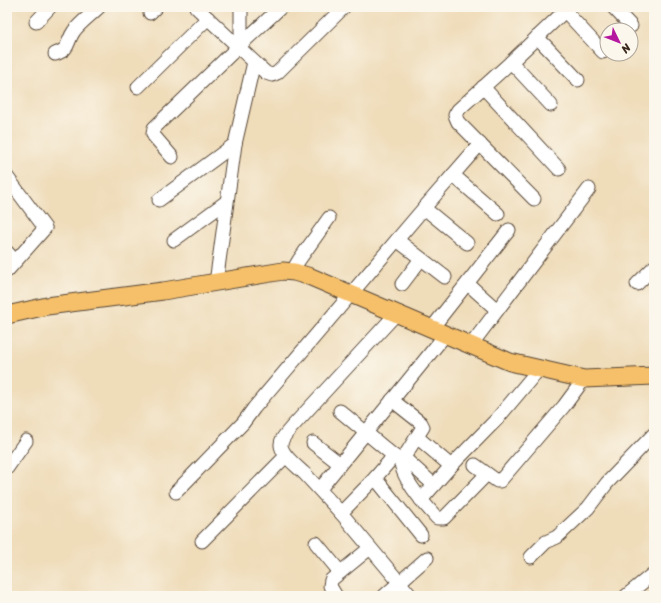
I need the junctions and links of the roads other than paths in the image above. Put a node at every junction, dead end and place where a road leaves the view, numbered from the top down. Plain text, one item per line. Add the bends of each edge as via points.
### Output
1 (50, 7) edge
2 (99, 7) edge
3 (196, 7) edge
4 (241, 7) edge
5 (281, 7) edge
6 (344, 7) edge
7 (613, 7) edge
8 (567, 9) edge
9 (208, 18) junction
10 (36, 22) dead end
11 (626, 22) edge
12 (537, 38) junction
13 (239, 45) junction
14 (599, 47) edge
15 (55, 54) dead end
16 (254, 62) junction
17 (511, 62) junction
18 (578, 80) dead end
19 (138, 87) dead end
20 (483, 87) junction
21 (551, 105) dead end
22 (235, 144) junction
23 (480, 144) junction
24 (172, 157) dead end
25 (559, 169) dead end
26 (453, 175) junction
27 (7, 178) edge
28 (589, 189) dead end
29 (534, 199) dead end
30 (159, 200) dead end
31 (226, 202) junction
32 (424, 208) junction
33 (498, 214) dead end
34 (328, 218) dead end
35 (508, 230) dead end
36 (174, 240) dead end
37 (397, 240) junction
38 (467, 243) dead end
39 (421, 259) junction
40 (10, 261) edge
41 (654, 266) edge
42 (294, 272) junction
43 (445, 277) dead end
44 (216, 283) junction
45 (402, 284) dead end
46 (468, 284) junction
47 (637, 284) dead end
48 (351, 295) junction
49 (497, 310) junction
50 (396, 314) junction
51 (7, 315) edge
52 (439, 331) junction
53 (471, 345) junction
54 (539, 369) junction
55 (654, 376) edge
56 (584, 379) junction
57 (392, 400) junction
58 (340, 411) dead end
59 (366, 433) junction
60 (654, 434) edge
61 (417, 437) junction
62 (26, 441) dead end
63 (313, 443) dead end
64 (286, 456) junction
65 (399, 458) junction
66 (340, 464) junction
67 (475, 465) dead end
68 (451, 466) junction
69 (7, 468) edge
70 (487, 474) junction
71 (375, 478) junction
72 (434, 485) junction
73 (320, 489) junction
74 (176, 492) dead end
75 (421, 500) junction
76 (341, 513) junction
77 (421, 535) dead end
78 (202, 541) dead end
79 (316, 542) dead end
80 (370, 548) junction
81 (531, 557) dead end
82 (427, 558) dead end
83 (340, 572) junction
84 (654, 573) edge
85 (400, 582) junction
86 (410, 595) dead end
87 (630, 595) edge
88 (336, 596) edge
89 (384, 596) edge

1 - 10 street
2 - 15 street via 74,32 68,47
3 - 9 street
4 - 13 street
5 - 13 street
6 - 16 street via 275,75 269,75
7 - 11 street
8 - 12 street
8 - 14 street
9 - 13 street
9 - 19 street
12 - 17 street
12 - 18 street
13 - 16 street
13 - 24 street via 154,128 154,136
16 - 22 street
17 - 20 street
17 - 21 street
20 - 23 street via 455,115 458,122
20 - 25 street
22 - 30 street
22 - 31 street
23 - 26 street
23 - 29 street
26 - 32 street
26 - 33 street
27 - 40 street via 45,228
28 - 49 street
31 - 36 street
31 - 44 street
32 - 37 street
32 - 38 street
34 - 42 street via 297,263
35 - 46 street
37 - 39 street
37 - 48 street
39 - 43 street
39 - 45 street
41 - 47 street
42 - 44 main road via 283,271
42 - 48 main road
44 - 51 main road via 47,306
46 - 49 street
46 - 52 street
48 - 50 main road
48 - 74 street via 243,423
49 - 53 street
50 - 52 main road
50 - 64 street via 283,437 281,449
52 - 53 main road
52 - 57 street
53 - 54 main road via 510,362
54 - 56 main road
54 - 68 street via 497,419
55 - 56 main road
56 - 70 street via 503,479 497,481
57 - 59 street
57 - 61 street via 421,423 423,428
58 - 59 street
59 - 65 street
59 - 66 street
60 - 81 street via 607,483 588,508
61 - 65 street
61 - 68 street
62 - 69 street
63 - 66 street
64 - 73 street
64 - 78 street
65 - 71 street
65 - 72 street
65 - 75 street via 404,474
66 - 73 street
67 - 70 street
68 - 72 street
70 - 75 street via 444,518 437,518
71 - 76 street
71 - 77 street
72 - 75 street
73 - 76 street
76 - 80 street
79 - 83 street
80 - 83 street
80 - 85 street
82 - 85 street
83 - 88 street via 331,580 330,586
84 - 87 street
85 - 86 street
85 - 89 street

